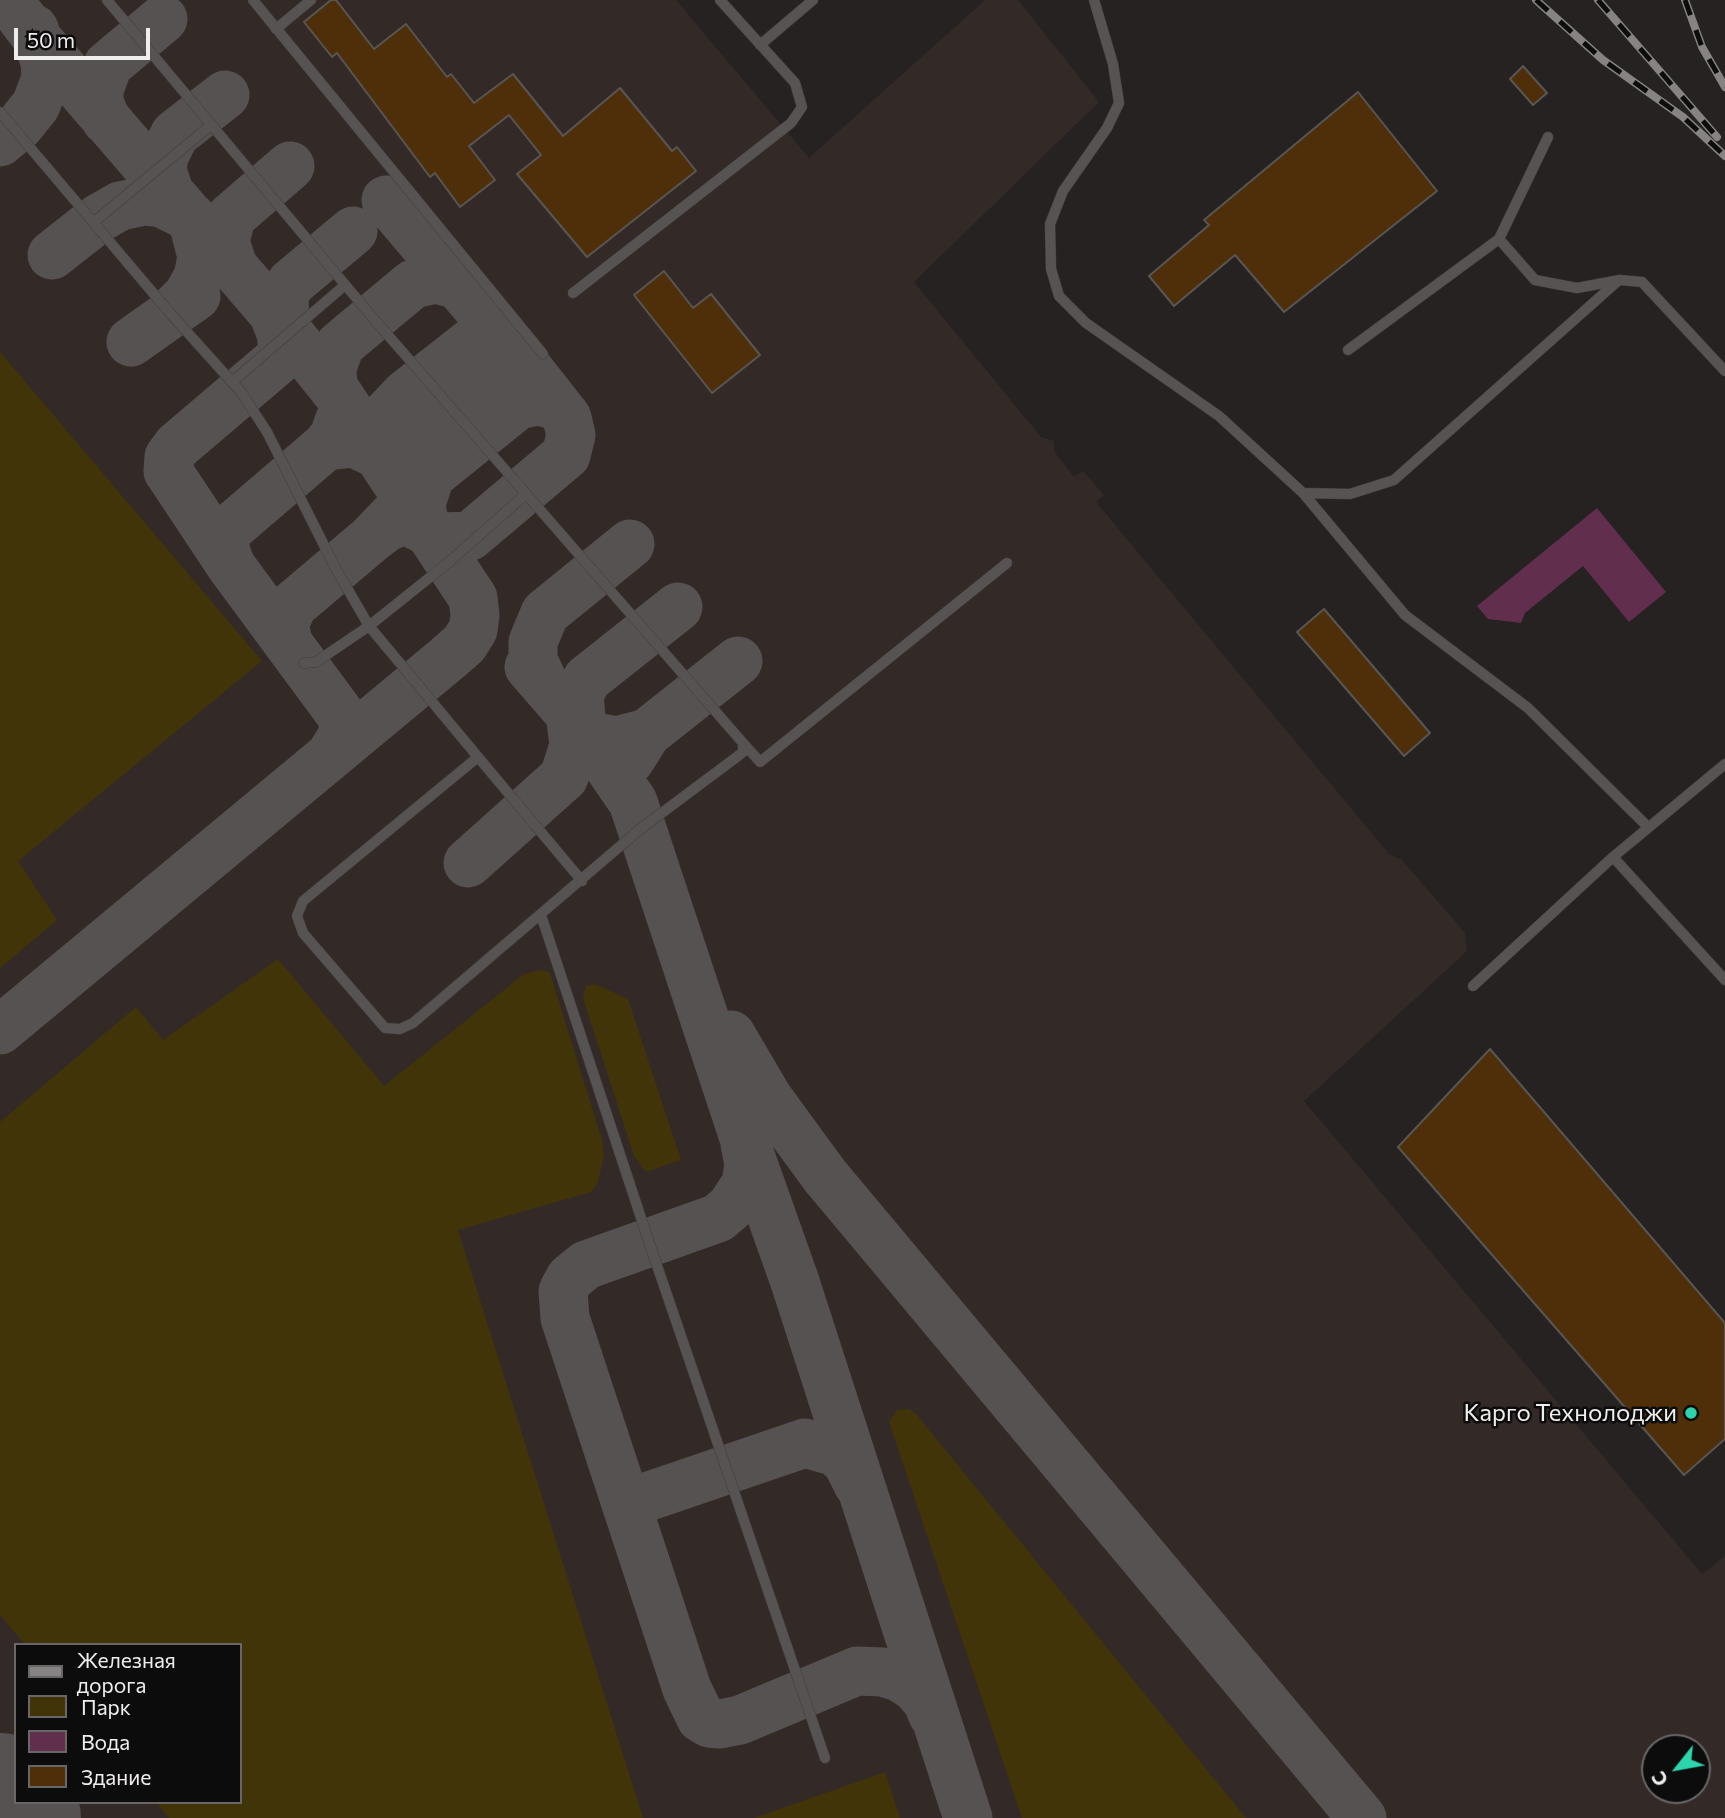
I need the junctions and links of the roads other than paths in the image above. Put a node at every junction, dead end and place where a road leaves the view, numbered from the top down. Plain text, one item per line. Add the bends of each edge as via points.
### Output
1 (107, 0) edge
2 (253, 0) edge
3 (311, 0) edge
4 (720, 0) edge
5 (814, 0) edge
6 (1094, 0) edge
7 (276, 29) junction
8 (760, 45) junction
9 (0, 111) edge
10 (211, 125) junction
11 (1548, 137) dead end
12 (94, 222) junction
13 (1499, 239) junction
14 (1620, 280) junction
15 (345, 285) junction
16 (573, 293) dead end
17 (1348, 350) dead end
18 (543, 354) dead end
19 (1725, 371) edge
20 (232, 382) junction
21 (1303, 493) junction
22 (526, 494) junction
23 (1007, 563) dead end
24 (369, 625) junction
25 (303, 663) dead end
26 (743, 743) junction
27 (478, 757) junction
28 (1725, 764) edge
29 (1648, 827) junction
30 (1613, 857) junction
31 (582, 881) junction
32 (541, 915) junction
33 (1725, 980) edge
34 (1473, 986) dead end
35 (825, 1758) dead end

1 - 10 lane
2 - 7 lane
3 - 7 lane
4 - 8 lane
5 - 8 lane
6 - 21 lane via 1119,103 1063,191 1050,224 1051,269 1059,296 1086,323 1219,416
7 - 18 lane
8 - 16 lane via 795,83 802,107 791,123
9 - 12 lane
10 - 12 lane
10 - 15 lane
11 - 13 lane
12 - 20 lane
13 - 14 lane via 1535,280 1577,288
13 - 17 lane
14 - 19 lane via 1642,282
14 - 21 lane via 1394,480 1350,494
15 - 20 lane
15 - 22 lane
20 - 24 lane via 267,432
21 - 29 lane via 1405,615 1528,708
22 - 24 lane
22 - 26 lane
23 - 26 lane via 760,762
24 - 25 lane via 316,662
24 - 27 lane
26 - 31 lane via 738,757 639,830
27 - 31 lane
27 - 32 lane via 303,901 297,916 303,933 385,1028 400,1029 413,1023
28 - 29 lane
29 - 30 lane
30 - 33 lane
30 - 34 lane
31 - 32 lane
32 - 35 lane

